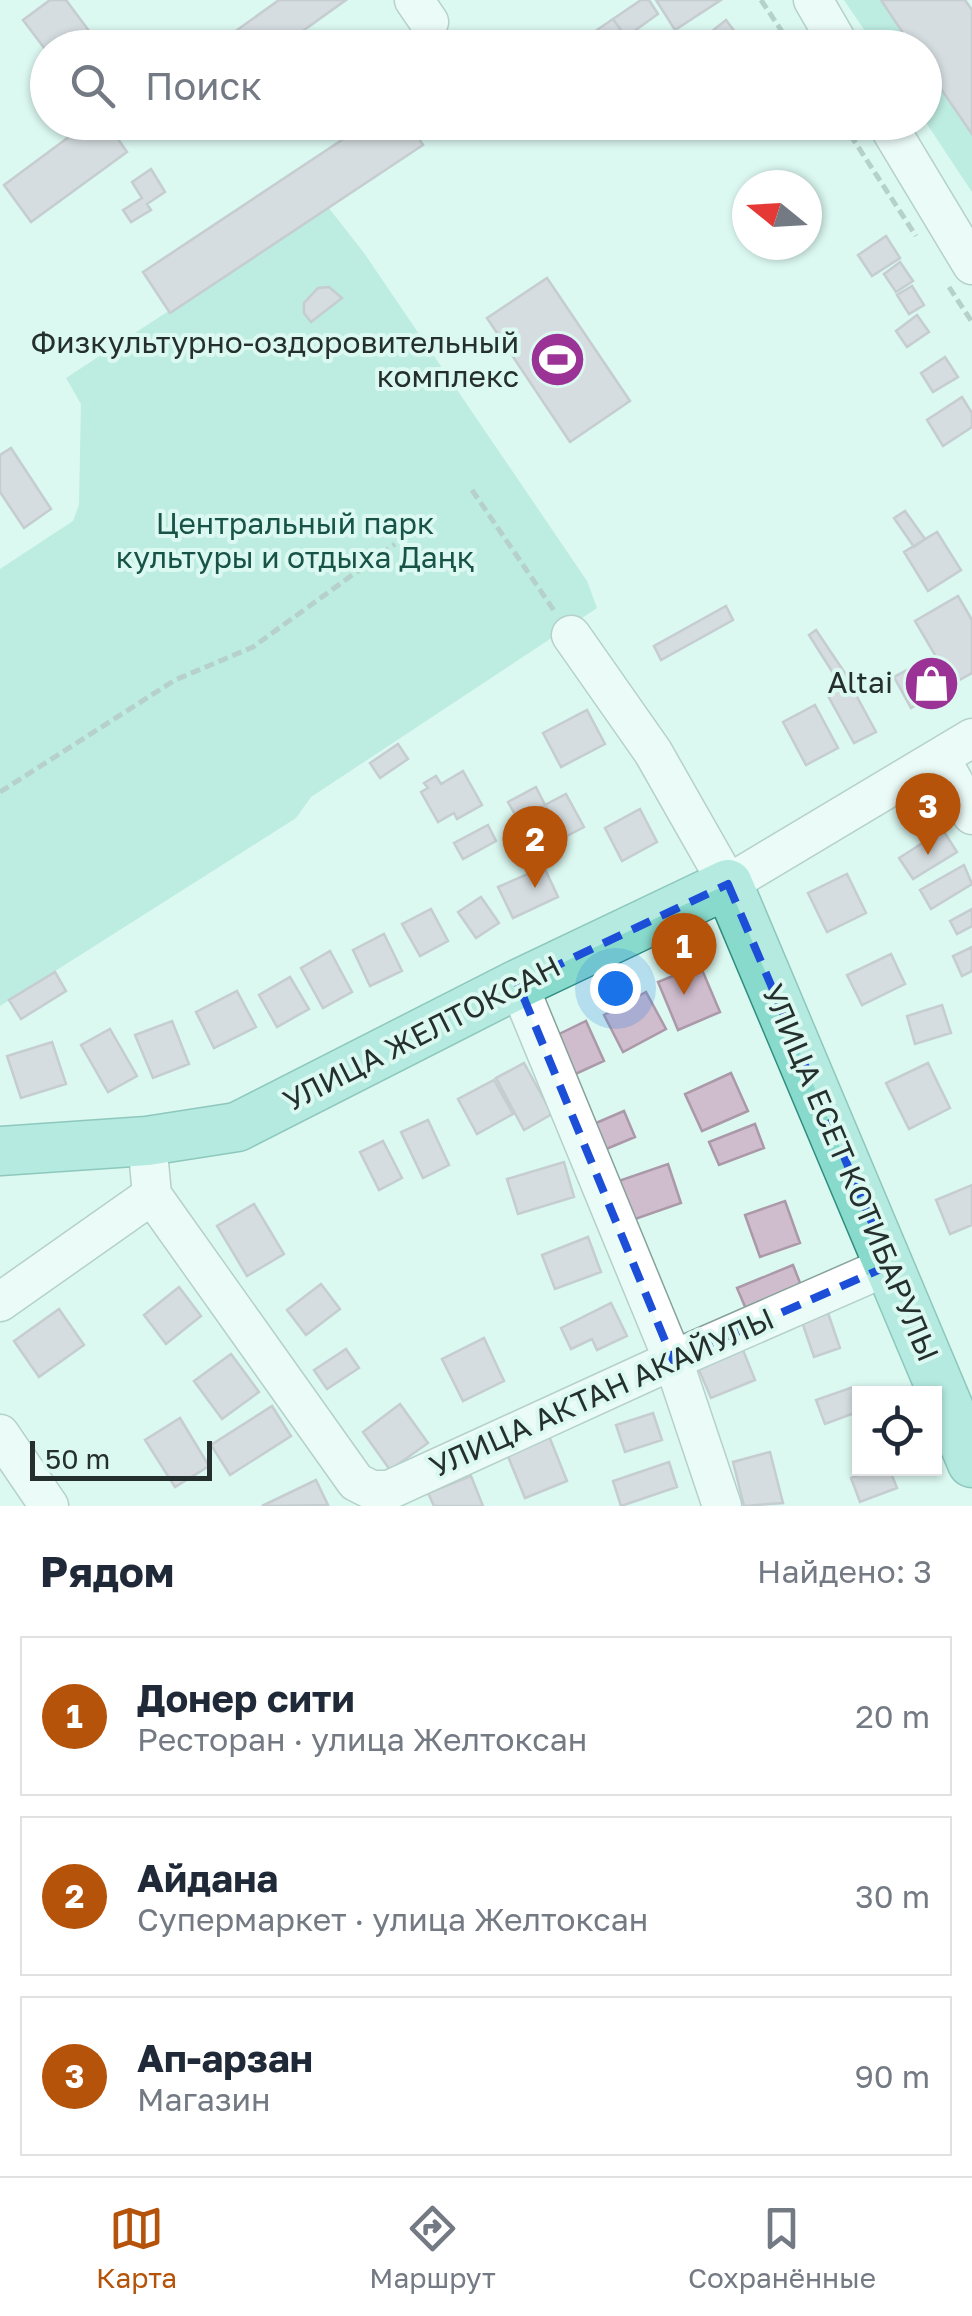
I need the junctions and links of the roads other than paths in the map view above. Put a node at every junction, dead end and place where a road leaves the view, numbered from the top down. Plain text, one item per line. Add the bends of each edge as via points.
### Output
1 (813, 0) edge
2 (831, 30) edge
3 (895, 140) edge
4 (956, 269) edge
5 (570, 635) road end
6 (972, 738) edge
7 (940, 759) junction
8 (972, 815) edge
9 (728, 884) junction
10 (518, 984) junction
11 (147, 1141) junction
12 (0, 1152) edge
13 (152, 1195) junction
14 (890, 1265) junction
15 (0, 1302) edge
16 (673, 1360) junction
17 (0, 1434) edge
18 (972, 1463) edge
19 (50, 1506) edge
20 (722, 1506) edge

1 - 2 street
3 - 4 street
5 - 9 street via 653,752
6 - 7 street, УЛИЦА ЖЕЛТОКСАН
7 - 8 street
7 - 9 street, УЛИЦА ЖЕЛТОКСАН
9 - 10 main road, УЛИЦА ЖЕЛТОКСАН
9 - 14 main road, УЛИЦА ЕСЕТ КОТИБАРУЛЫ
10 - 11 main road, УЛИЦА ЖЕЛТОКСАН via 237,1127
10 - 16 street
11 - 12 main road, УЛИЦА ЖЕЛТОКСАН
11 - 13 street
13 - 15 street
13 - 16 street, УЛИЦА АКТАН АКАЙУЛЫ via 356,1482 372,1490 388,1490
14 - 16 street, УЛИЦА АКТАН АКАЙУЛЫ
14 - 18 main road, УЛИЦА ЕСЕТ КОТИБАРУЛЫ
16 - 20 street
17 - 19 street

